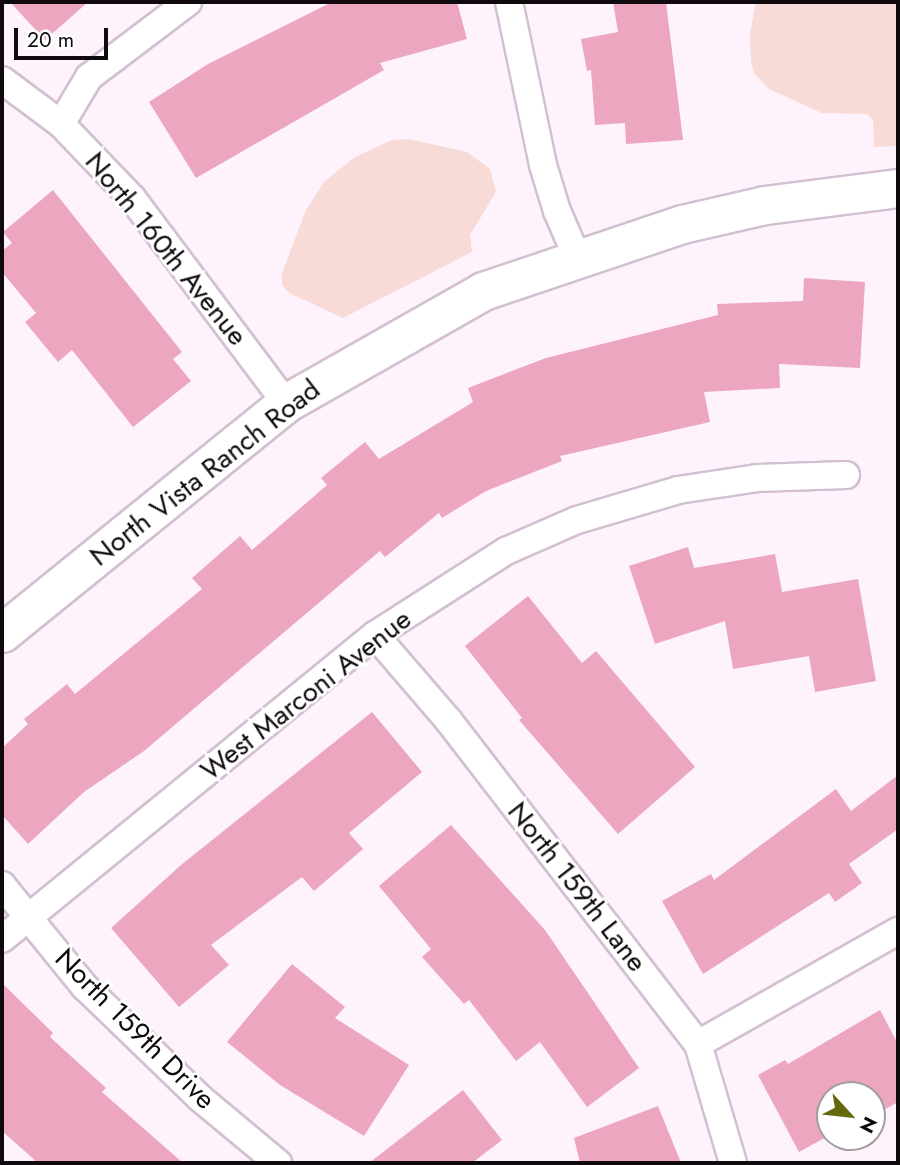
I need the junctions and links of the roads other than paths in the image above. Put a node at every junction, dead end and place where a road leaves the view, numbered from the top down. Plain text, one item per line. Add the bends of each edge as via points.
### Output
1 (188, 2) edge
2 (509, 2) edge
3 (2, 80) edge
4 (61, 124) junction
5 (898, 188) edge
6 (577, 257) junction
7 (286, 402) junction
8 (846, 475) dead end
9 (2, 633) edge
10 (375, 635) junction
11 (2, 885) edge
12 (28, 918) junction
13 (898, 931) edge
14 (2, 939) edge
15 (698, 1044) junction
16 (278, 1163) edge
17 (733, 1163) edge

1 - 4 street via 89,77
2 - 6 street via 543,164
3 - 4 street, North 160th Avenue
4 - 7 street, North 160th Avenue via 132,198
5 - 6 street, North Vista Ranch Road via 765,205
6 - 7 street, North Vista Ranch Road via 483,290
7 - 9 street, North Vista Ranch Road
8 - 10 street, West Marconi Avenue via 718,482 599,512 506,551
10 - 12 street, West Marconi Avenue
10 - 15 street, North 159th Lane via 449,721
11 - 12 street, North 159th Drive
12 - 14 street, West Marconi Avenue
12 - 16 street, North 159th Drive via 85,986 200,1098
13 - 15 street
15 - 17 street, North 159th Lane

